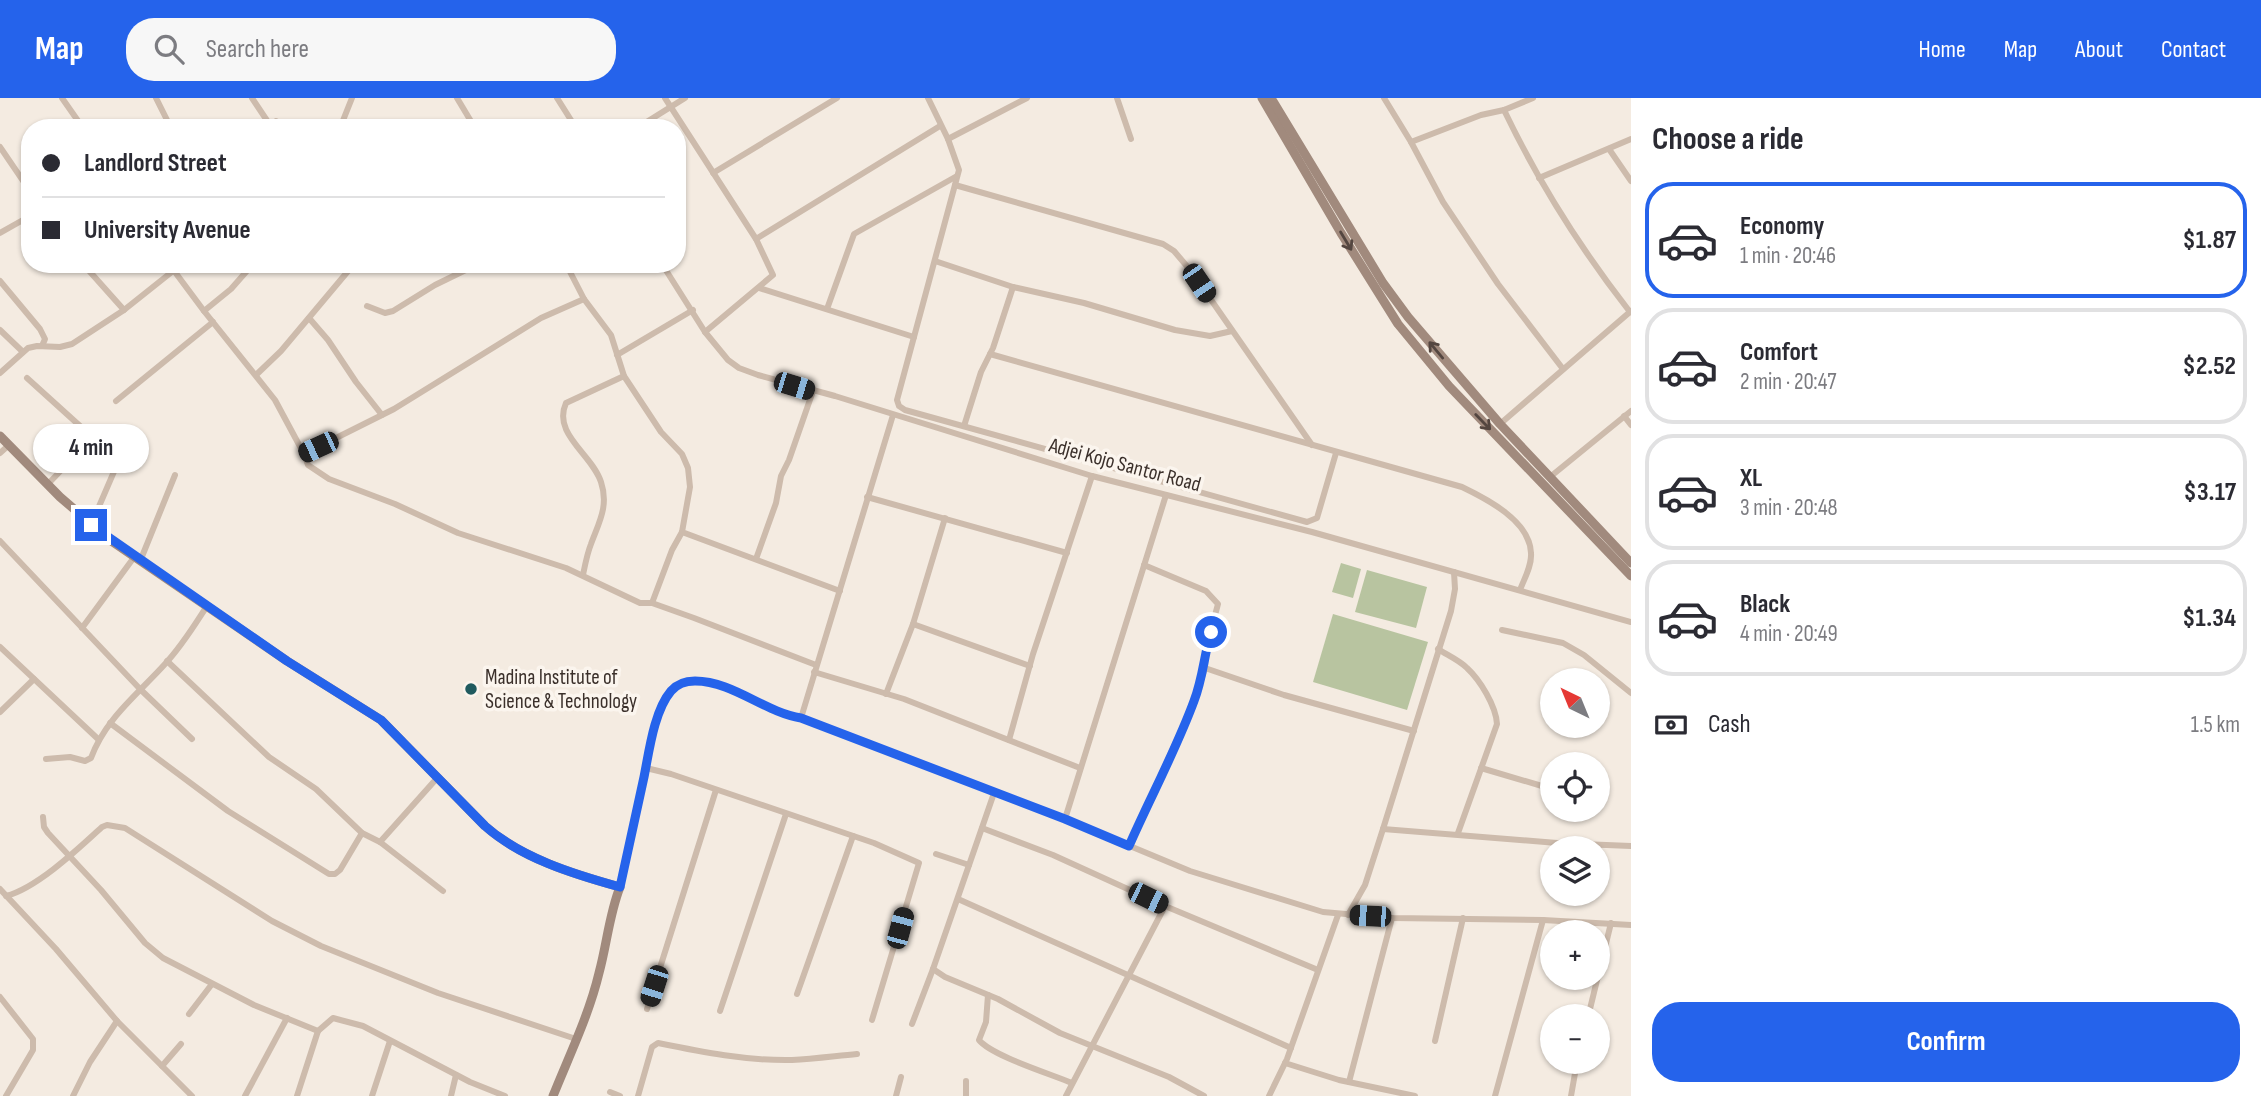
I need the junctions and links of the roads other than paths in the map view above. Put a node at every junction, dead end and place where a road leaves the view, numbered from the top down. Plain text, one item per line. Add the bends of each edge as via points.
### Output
1 (62, 98) edge
2 (156, 98) edge
3 (252, 98) edge
4 (351, 98) edge
5 (457, 98) edge
6 (557, 98) edge
7 (665, 98) edge
8 (685, 98) edge
9 (837, 98) edge
10 (928, 98) edge
11 (1027, 98) edge
12 (1116, 98) edge
13 (1262, 98) edge
14 (1271, 98) edge
15 (1384, 98) edge
16 (1533, 98) edge
17 (671, 106) junction
18 (1504, 110) junction
19 (77, 119) edge
20 (166, 119) edge
21 (265, 119) edge
22 (343, 119) edge
23 (470, 119) edge
24 (570, 119) edge
25 (650, 119) edge
26 (679, 119) edge
27 (940, 126) junction
28 (686, 130) edge
29 (948, 139) junction
30 (1131, 139) dead end
31 (1631, 139) edge
32 (1411, 142) junction
33 (0, 147) edge
34 (1609, 149) junction
35 (713, 173) junction
36 (957, 176) junction
37 (21, 178) edge
38 (1539, 178) junction
39 (1631, 181) edge
40 (955, 185) junction
41 (21, 221) edge
42 (0, 233) edge
43 (756, 239) junction
44 (935, 261) junction
45 (91, 273) edge
46 (164, 273) edge
47 (176, 273) edge
48 (245, 273) edge
49 (346, 273) edge
50 (460, 273) edge
51 (571, 273) edge
52 (668, 273) edge
53 (0, 281) edge
54 (1013, 287) junction
55 (759, 288) junction
56 (584, 299) junction
57 (367, 306) dead end
58 (827, 309) junction
59 (124, 310) junction
60 (692, 310) junction
61 (204, 311) junction
62 (1630, 311) edge
63 (309, 318) junction
64 (213, 322) junction
65 (0, 330) edge
66 (1232, 331) junction
67 (705, 332) junction
68 (914, 337) junction
69 (42, 346) junction
70 (23, 352) junction
71 (990, 354) junction
72 (617, 355) junction
73 (1563, 369) junction
74 (0, 373) edge
75 (257, 374) junction
76 (624, 376) junction
77 (27, 378) dead end
78 (813, 391) junction
79 (116, 401) dead end
80 (1631, 411) edge
81 (382, 415) junction
82 (893, 415) junction
83 (1624, 416) junction
84 (1500, 424) junction
85 (1631, 425) edge
86 (964, 426) junction
87 (0, 436) edge
88 (9, 445) junction
89 (1312, 445) junction
90 (125, 446) dead end
91 (0, 453) edge
92 (1336, 453) junction
93 (304, 454) junction
94 (175, 475) dead end
95 (1092, 476) junction
96 (1550, 477) junction
97 (48, 484) junction
98 (1166, 495) junction
99 (867, 496) junction
100 (945, 518) junction
101 (91, 525) junction
102 (682, 532) junction
103 (0, 541) edge
104 (1068, 552) junction
105 (138, 558) junction
106 (757, 559) junction
107 (1631, 563) edge
108 (1144, 565) junction
109 (1454, 572) junction
110 (583, 575) junction
111 (1631, 576) edge
112 (1520, 590) junction
113 (840, 591) junction
114 (652, 603) junction
115 (207, 606) junction
116 (1631, 622) edge
117 (913, 624) junction
118 (82, 628) junction
119 (1502, 630) dead end
120 (0, 648) edge
121 (1437, 649) junction
122 (167, 662) junction
123 (1030, 666) junction
124 (815, 668) junction
125 (1205, 668) junction
126 (34, 679) junction
127 (140, 689) junction
128 (1631, 692) edge
129 (886, 694) junction
130 (0, 712) edge
131 (801, 718) junction
132 (110, 723) junction
133 (1414, 731) junction
134 (98, 739) junction
135 (192, 739) dead end
136 (1009, 740) junction
137 (46, 759) dead end
138 (646, 768) junction
139 (1080, 768) junction
140 (1480, 768) junction
141 (438, 777) junction
142 (1540, 786) edge
143 (716, 790) junction
144 (994, 793) junction
145 (786, 814) junction
146 (43, 817) dead end
147 (1065, 819) junction
148 (982, 828) junction
149 (1383, 829) junction
150 (362, 833) junction
151 (1458, 833) junction
152 (853, 836) junction
153 (380, 842) junction
154 (1129, 846) junction
155 (1631, 846) edge
156 (936, 854) dead end
157 (69, 856) junction
158 (969, 865) junction
159 (620, 887) junction
160 (0, 889) edge
161 (443, 891) dead end
162 (20, 892) junction
163 (6, 896) junction
164 (958, 899) junction
165 (1165, 906) junction
166 (21, 912) junction
167 (1338, 915) junction
168 (1348, 915) junction
169 (1392, 918) junction
170 (1463, 918) junction
171 (1543, 920) edge
172 (1611, 923) joint
173 (1631, 925) edge
174 (1540, 931) edge
175 (933, 969) junction
176 (1318, 970) junction
177 (1128, 975) junction
178 (212, 984) junction
179 (797, 994) dead end
180 (988, 995) junction
181 (0, 997) edge
182 (1591, 1004) edge
183 (647, 1009) dead end
184 (720, 1011) dead end
185 (189, 1014) dead end
186 (287, 1018) junction
187 (872, 1020) dead end
188 (117, 1021) junction
189 (912, 1024) dead end
190 (318, 1031) junction
191 (576, 1040) junction
192 (390, 1041) junction
193 (1435, 1041) dead end
194 (180, 1044) dead end
195 (1092, 1046) junction
196 (1290, 1048) junction
197 (857, 1054) dead end
198 (1285, 1063) junction
199 (162, 1066) junction
200 (1575, 1074) edge
201 (456, 1075) junction
202 (901, 1077) dead end
203 (966, 1081) dead end
204 (1349, 1082) junction
205 (1072, 1083) junction
206 (610, 1092) dead end
207 (6, 1096) edge
208 (73, 1096) edge
209 (192, 1096) edge
210 (245, 1096) edge
211 (297, 1096) edge
212 (372, 1096) edge
213 (451, 1096) edge
214 (505, 1096) edge
215 (553, 1096) edge
216 (620, 1096) edge
217 (638, 1096) edge
218 (896, 1096) edge
219 (966, 1096) edge
220 (1066, 1096) edge
221 (1205, 1096) edge
222 (1269, 1096) edge
223 (1415, 1096) edge
224 (1495, 1096) edge
225 (1571, 1096) edge

1 - 19 street
2 - 20 street
3 - 21 street
4 - 22 street
5 - 23 street
6 - 24 street
7 - 17 street
8 - 17 street
9 - 35 street
10 - 27 street
11 - 29 street
12 - 30 street
13 -> 111 street via 1398,324 1449,386
84 -> 14 street via 1383,283
15 - 32 street
16 - 18 street
17 - 25 street
17 - 26 street
18 - 32 street
18 - 38 street
27 - 29 street
27 - 43 street
28 - 35 street
29 - 36 street
31 - 34 street
32 - 73 street via 1443,202
33 - 37 street
34 - 38 street
34 - 39 street
35 - 43 street
36 - 40 street
36 - 58 street via 855,234
38 - 62 street via 1596,268
40 - 44 street
40 - 66 street via 1163,244 1187,265
41 - 42 street
43 - 55 street via 773,275
44 - 54 street
44 - 68 street
45 - 59 street
46 - 59 street
47 - 61 street
48 - 61 street
49 - 63 street
50 - 57 street via 393,311 384,313
51 - 56 street
52 - 60 street, Adjei Kojo Santor Road
53 - 69 street via 40,329 45,339
54 - 66 street via 1175,330 1210,337
54 - 71 street
55 - 58 street
55 - 67 street
56 - 72 street via 611,335
56 - 81 street via 541,318
58 - 68 street
59 - 69 street via 72,344
60 - 67 street, Adjei Kojo Santor Road
60 - 72 street
61 - 64 street
62 - 73 street
63 - 75 street
63 - 81 street
64 - 75 street
64 - 79 street
65 - 70 street
66 - 89 street
67 - 78 street, Adjei Kojo Santor Road via 739,368
68 - 86 street via 899,406
69 - 70 street
70 - 74 street
71 - 86 street
71 - 89 street
72 - 76 street
73 - 84 street
75 - 93 street
76 - 102 street via 688,468 690,487
76 - 110 street via 566,403 562,412 563,428 594,467 604,499
77 - 97 street via 91,439
78 - 82 street, Adjei Kojo Santor Road
78 - 106 street
80 - 83 street
81 - 93 street
82 - 95 street, Adjei Kojo Santor Road
82 - 99 street
83 - 85 street
83 - 96 street
84 - 96 street
86 - 92 street via 1307,522 1317,518
87 - 88 street
88 - 91 street
88 - 97 street
89 - 92 street
90 - 101 street
92 - 112 street via 1462,487 1510,515 1532,552
93 - 110 street via 308,465 329,479 458,533
94 - 105 street
95 - 98 street, Adjei Kojo Santor Road
95 - 104 street
96 - 107 street
97 - 101 street
98 - 108 street
98 - 109 street, Adjei Kojo Santor Road
99 - 100 street
99 - 113 street
100 - 104 street
100 - 117 street
101 - 105 street
102 - 106 street
102 - 114 street
103 - 118 street
104 - 123 street
105 - 115 street
105 - 118 street
106 - 113 street
108 - 125 street via 1206,591 1218,604
108 - 139 street
109 - 112 street, Adjei Kojo Santor Road
109 - 121 street via 1451,611
110 - 114 street via 640,603
112 - 116 street, Adjei Kojo Santor Road
113 - 124 street
114 - 124 street
115 - 122 street
115 - 141 street via 381,720
117 - 123 street
117 - 129 street
118 - 127 street
119 - 128 street via 1563,643
120 - 126 street
121 - 133 street
121 - 140 street via 1468,668 1497,718
122 - 127 street
122 - 150 street via 269,757 316,789
123 - 136 street
124 - 129 street
124 - 131 street
125 - 133 street
125 - 154 street
126 - 130 street
126 - 134 street
127 - 132 street
127 - 135 street
129 - 136 street
131 - 138 street via 716,685 680,684 661,711
131 - 144 street
132 - 134 street
132 - 150 street via 228,811 329,874 340,870
133 - 149 street
134 - 137 street via 89,760
136 - 139 street
138 - 143 street
138 - 159 street
139 - 147 street
140 - 142 street
140 - 151 street
141 - 153 street
141 - 159 street via 485,826 513,847
143 - 145 street
143 - 183 street
144 - 147 street
144 - 148 street
145 - 152 street
145 - 184 street
146 - 157 street via 44,827
147 - 154 street
148 - 158 street
148 - 165 street
149 - 151 street
149 - 168 street via 1365,885
150 - 153 street
151 - 155 street
152 - 179 street
152 - 187 street via 919,863
153 - 161 street
154 - 167 street via 1190,871
156 - 158 street
157 - 162 street
157 - 178 street via 145,943
157 - 191 street via 102,827 125,828 321,946 438,993
158 - 164 street
159 - 191 street via 611,908 600,972
160 - 163 street
162 - 163 street
162 - 166 street
163 - 166 street
164 - 175 street
164 - 177 street
165 - 176 street
165 - 177 street
166 - 188 street
167 - 168 street
167 - 176 street
168 - 169 street
169 - 170 street
169 - 204 street
170 - 171 street
170 - 193 street
172 - 173 street
172 - 182 street
174 - 224 street
175 - 180 street
175 - 189 street
176 - 196 street
177 - 195 street
177 - 196 street
178 - 185 street
178 - 186 street
180 - 195 street
180 - 205 street via 979,1040 996,1052
181 - 207 street via 33,1039 33,1050
186 - 190 street
186 - 210 street
188 - 199 street
188 - 208 street
190 - 192 street via 333,1018 340,1018
190 - 211 street
191 - 215 street
192 - 201 street
192 - 212 street
194 - 199 street
195 - 205 street
195 - 221 street
196 - 198 street
197 - 217 street via 764,1059 656,1044
198 - 204 street
198 - 222 street
199 - 209 street
200 - 225 street
201 - 213 street
201 - 214 street
202 - 218 street
203 - 219 street
204 - 223 street
205 - 220 street
206 - 216 street

